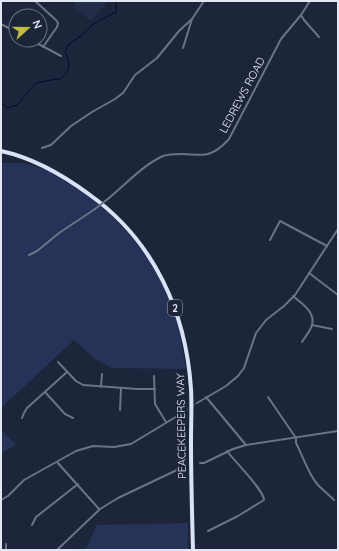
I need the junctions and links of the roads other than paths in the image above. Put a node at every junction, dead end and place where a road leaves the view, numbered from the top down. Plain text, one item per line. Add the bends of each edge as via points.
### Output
1 (35, 1) edge
2 (204, 1) edge
3 (310, 1) edge
4 (43, 8) edge
5 (48, 13) edge
6 (301, 15) junction
7 (192, 19) junction
8 (319, 37) dead end
9 (48, 40) edge
10 (45, 48) edge
11 (184, 48) dead end
12 (61, 56) dead end
13 (42, 148) dead end
14 (1, 151) edge
15 (338, 229) edge
16 (270, 240) dead end
17 (327, 246) junction
18 (29, 255) dead end
19 (309, 273) junction
20 (293, 296) junction
21 (338, 296) edge
22 (312, 325) junction
23 (332, 329) dead end
24 (302, 342) dead end
25 (58, 362) dead end
26 (67, 372) junction
27 (102, 374) dead end
28 (154, 376) dead end
29 (101, 387) junction
30 (121, 388) junction
31 (155, 389) junction
32 (45, 392) junction
33 (206, 397) junction
34 (268, 397) dead end
35 (197, 403) tunnel mouth
36 (120, 410) dead end
37 (184, 412) tunnel mouth
38 (22, 418) dead end
39 (73, 418) dead end
40 (166, 422) junction
41 (338, 431) edge
42 (296, 438) junction
43 (246, 445) junction
44 (227, 451) junction
45 (57, 462) junction
46 (200, 463) dead end
47 (178, 469) dead end
48 (78, 484) junction
49 (1, 500) edge
50 (334, 500) dead end
51 (100, 509) junction
52 (32, 525) dead end
53 (208, 531) dead end
54 (6, 544) dead end
55 (6, 550) edge
56 (57, 550) edge
57 (192, 550) edge

1 - 4 street
2 - 7 street
3 - 6 street, LEDREWS ROAD
5 - 9 street via 58,23
6 - 8 street
6 - 18 street, LEDREWS ROAD, bridge via 281,39 228,139 221,147 206,155 164,155 95,209
7 - 11 street
7 - 13 street via 158,58 135,75 123,93 71,126 51,145
10 - 12 street
14 - 57 highway, PEACEKEEPERS WAY / 2 via 45,166 102,203 126,225 145,248 163,281 181,323 190,376
15 - 17 street
16 - 17 street via 280,221
17 - 19 street
19 - 20 street
19 - 21 street
20 - 22 street via 308,309 312,316
20 - 33 street via 266,320 256,333 244,368 238,376
22 - 23 street
22 - 24 street
25 - 26 street
26 - 29 street via 82,385
26 - 32 street
27 - 29 street
28 - 31 street
29 - 30 street
30 - 31 street
30 - 36 street
31 - 40 street via 156,406
32 - 38 street via 26,410
32 - 39 street via 65,414
33 - 35 street
33 - 43 street
34 - 42 street
37 - 40 street
40 - 45 street via 132,444 86,447
41 - 42 street
42 - 43 street
42 - 50 street via 312,476
43 - 44 street
44 - 46 street
44 - 53 street via 261,491 264,500
45 - 48 street
45 - 49 street via 24,480
47 - 51 street
48 - 51 street
48 - 52 street via 36,517
51 - 56 street
54 - 55 street

